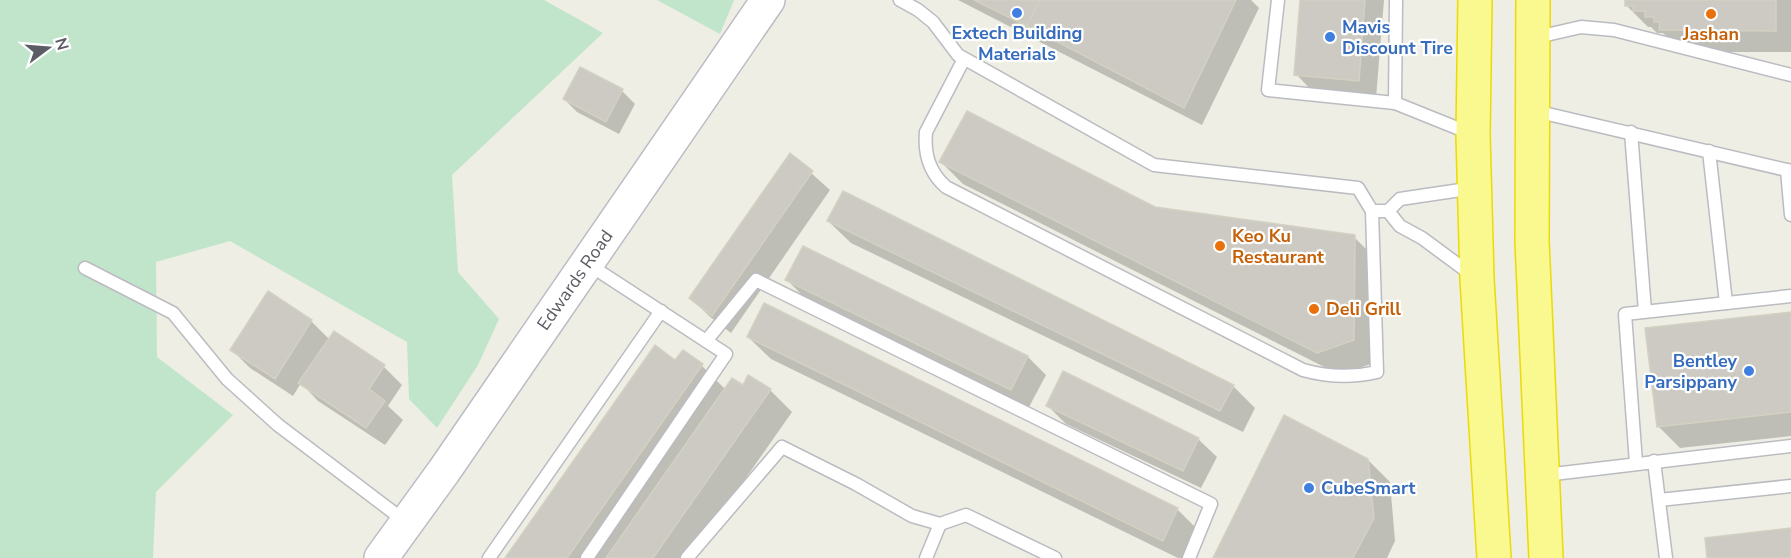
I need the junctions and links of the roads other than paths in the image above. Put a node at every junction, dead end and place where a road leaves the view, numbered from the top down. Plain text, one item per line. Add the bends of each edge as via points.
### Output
1 (768, 0) edge
2 (900, 0) edge
3 (1278, 0) edge
4 (1396, 0) edge
5 (1475, 0) edge
6 (1533, 0) edge
7 (1532, 39) junction
8 (964, 59) junction
9 (1791, 75) edge
10 (1395, 103) junction
11 (1533, 110) junction
12 (1631, 132) junction
13 (1473, 135) junction
14 (1709, 151) junction
15 (1789, 170) edge
16 (1474, 188) junction
17 (1372, 211) junction
18 (1388, 211) junction
19 (1791, 215) edge
20 (587, 263) junction
21 (85, 268) dead end
22 (1477, 279) junction
23 (1791, 296) edge
24 (1726, 303) junction
25 (661, 311) junction
26 (1645, 312) junction
27 (706, 341) junction
28 (1791, 446) edge
29 (1654, 461) junction
30 (1636, 463) junction
31 (1542, 475) junction
32 (1791, 486) edge
33 (1659, 500) junction
34 (406, 523) junction
35 (940, 524) junction
36 (381, 558) edge
37 (489, 558) edge
38 (587, 558) edge
39 (687, 558) edge
40 (926, 558) edge
41 (1054, 558) edge
42 (1189, 558) edge
43 (1494, 558) edge
44 (1546, 558) edge
45 (1666, 558) edge

1 - 20 street, Edwards Road
2 - 8 lane via 933,22
3 - 10 lane via 1269,90
4 - 10 lane
5 - 13 highway
6 - 7 highway
7 - 9 lane via 1581,27 1614,30
7 - 11 highway
8 - 17 lane via 1154,165 1358,188
8 - 17 lane via 926,132 928,162 937,179 1303,370 1335,376 1377,372
10 - 13 lane
11 - 12 lane
11 - 31 highway via 1532,241
12 - 14 lane
12 - 26 lane
13 - 16 highway
14 - 15 lane
14 - 24 lane
15 - 19 lane
16 - 18 lane via 1400,199
16 - 22 highway
17 - 18 lane
18 - 22 lane via 1400,226
20 - 25 lane
20 - 34 street, Edwards Road
21 - 34 lane via 173,313 227,380 278,425
22 - 43 highway
23 - 24 lane
24 - 26 lane
25 - 27 lane
25 - 37 lane
26 - 30 lane via 1624,314
27 - 38 lane via 726,354
27 - 42 lane via 756,280 1211,504
28 - 29 lane
29 - 30 lane
29 - 33 lane
30 - 31 lane
31 - 44 highway
32 - 33 lane
33 - 45 lane
34 - 36 street, Edwards Road
35 - 39 lane via 912,516 782,447
35 - 40 lane
35 - 41 lane via 966,515

